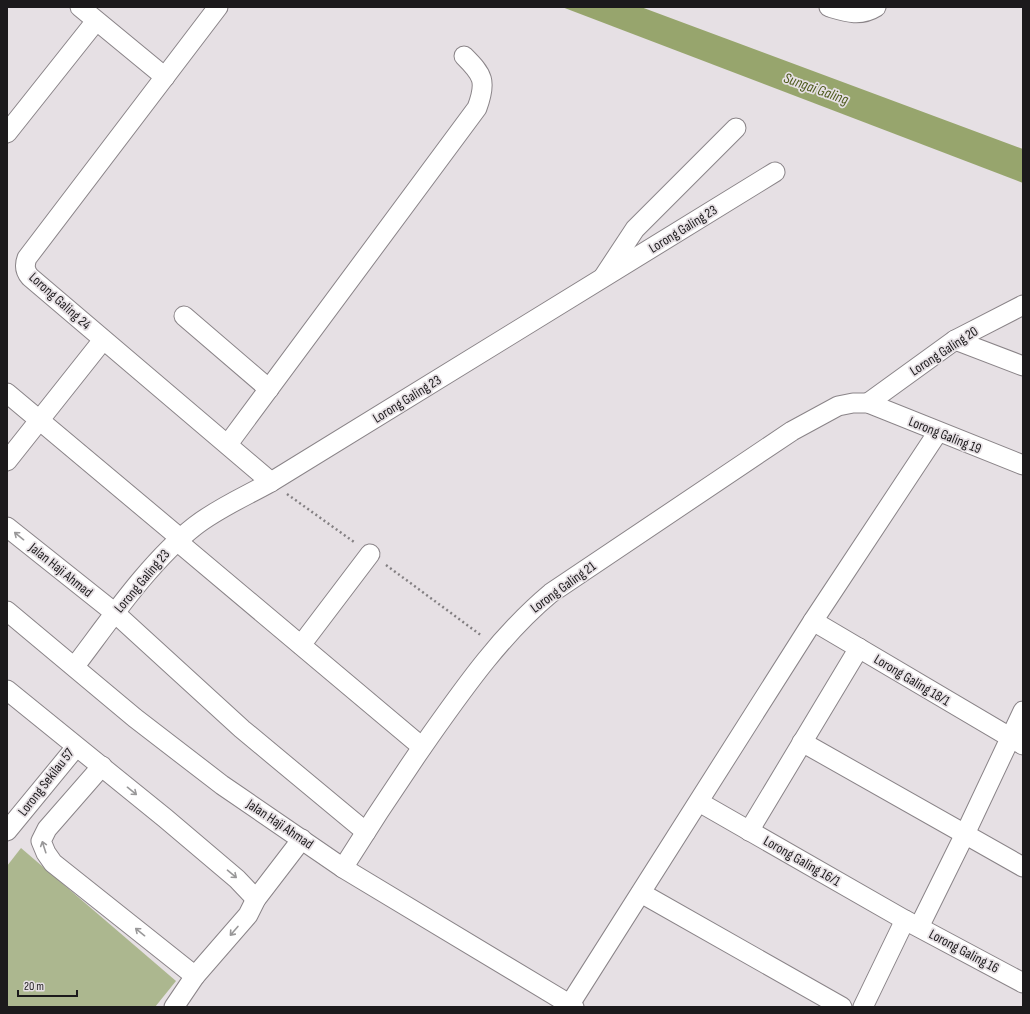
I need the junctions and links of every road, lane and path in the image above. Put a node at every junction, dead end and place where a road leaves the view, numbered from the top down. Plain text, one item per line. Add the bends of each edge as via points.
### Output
1 (80, 7) edge
2 (218, 7) edge
3 (829, 7) edge
4 (872, 9) edge
5 (96, 21) junction
6 (464, 56) dead end
7 (165, 77) junction
8 (736, 128) dead end
9 (7, 133) edge
10 (775, 172) dead end
11 (602, 279) junction
12 (1023, 305) edge
13 (184, 316) dead end
14 (103, 340) junction
15 (955, 340) junction
16 (1023, 366) edge
17 (269, 389) junction
18 (7, 393) edge
19 (868, 403) junction
20 (38, 420) junction
21 (938, 432) junction
22 (228, 444) junction
23 (7, 461) edge
24 (1023, 465) edge
25 (272, 482) junction
26 (7, 527) edge
27 (178, 540) junction
28 (370, 554) dead end
29 (7, 611) edge
30 (115, 613) junction
31 (813, 621) junction
32 (301, 646) junction
33 (859, 648) junction
34 (75, 666) junction
35 (7, 690) edge
36 (1023, 711) edge
37 (802, 742) junction
38 (1017, 742) edge
39 (76, 747) junction
40 (422, 747) junction
41 (102, 766) junction
42 (699, 802) junction
43 (7, 831) edge
44 (749, 831) junction
45 (366, 832) junction
46 (965, 834) junction
47 (302, 839) junction
48 (1023, 867) edge
49 (343, 868) junction
50 (641, 893) junction
51 (256, 900) junction
52 (912, 923) junction
53 (195, 976) junction
54 (1023, 983) edge
55 (572, 1006) edge
56 (174, 1007) edge
57 (842, 1007) edge
58 (863, 1007) edge

1 - 5 street
2 - 7 street, Lorong Galing 24
3 - 4 street via 854,14
5 - 7 street
5 - 9 street
6 - 17 street via 476,68 482,80 483,92 477,108
7 - 14 street, Lorong Galing 24 via 25,264 30,278
8 - 11 street via 635,228
10 - 11 street, Lorong Galing 23
11 - 25 street, Lorong Galing 23
12 - 15 street, Lorong Galing 20
13 - 17 street
14 - 20 street
14 - 22 street, Lorong Galing 24
15 - 16 street
15 - 19 street, Lorong Galing 20
17 - 22 street
18 - 20 street
19 - 21 street, Lorong Galing 19
19 - 40 street, Lorong Galing 21 via 838,406 792,431 551,593 502,641 462,690
20 - 23 street
20 - 27 street
21 - 24 street, Lorong Galing 19
21 - 31 street
22 - 25 street, Lorong Galing 24
25 - 27 street, Lorong Galing 23 via 211,514
30 -> 26 street, Jalan Haji Ahmad
27 - 30 street, Lorong Galing 23
27 - 32 street
28 - 32 street
29 - 34 street, Jalan Haji Ahmad
30 - 34 street, Lorong Galing 23
30 - 45 street, Jalan Haji Ahmad via 242,729
31 - 33 street, Lorong Galing 18/1
31 - 42 street
32 - 40 street
33 - 37 street
33 - 38 street, Lorong Galing 18/1
34 - 47 street, Jalan Haji Ahmad via 135,718 216,780
35 - 39 street, Lorong Sekilau 57
36 - 38 street
37 - 44 street
37 - 46 street
38 - 46 street
39 - 41 street
39 - 43 street, Lorong Sekilau 57
40 - 45 street, Lorong Galing 21
41 -> 51 street via 237,879
53 -> 41 street via 53,863 46,853 41,841 47,829
42 - 44 street, Lorong Galing 16/1
42 - 50 street
44 - 52 street, Lorong Galing 16/1
45 - 49 street, Lorong Galing 21
46 - 48 street
46 - 52 street
47 - 49 street, Jalan Haji Ahmad
47 - 51 street
49 - 55 street, Jalan Haji Ahmad
50 - 55 street
50 - 57 street
51 -> 53 street via 248,915
52 - 54 street, Lorong Galing 16
52 - 58 street
53 - 56 street

